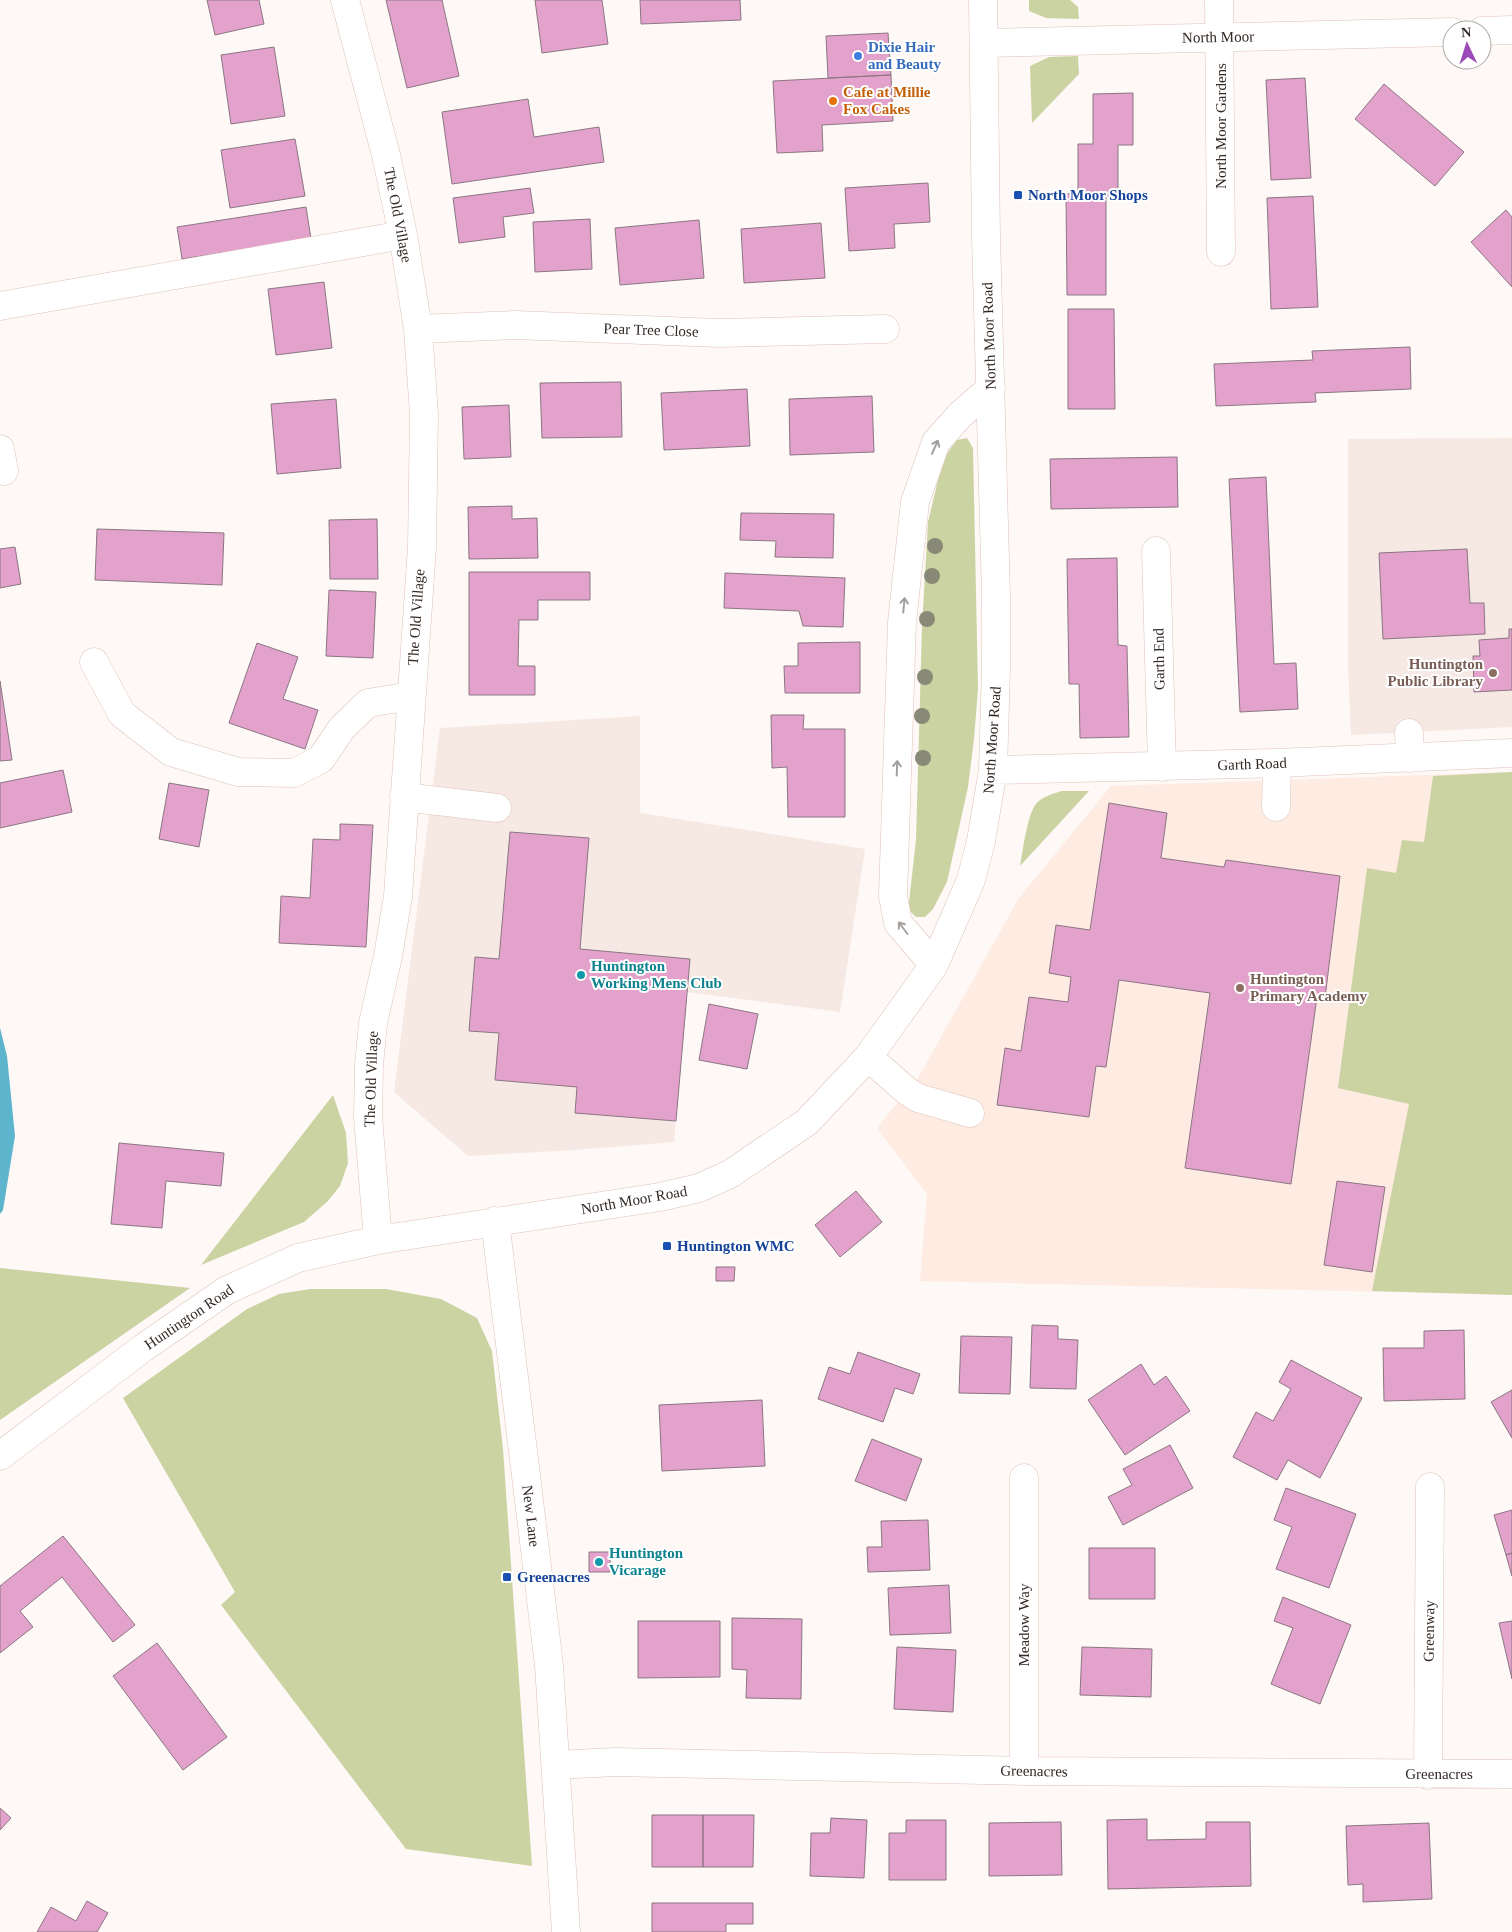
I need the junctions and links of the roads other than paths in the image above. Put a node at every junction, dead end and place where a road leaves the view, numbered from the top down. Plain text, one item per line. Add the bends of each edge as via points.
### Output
1 (345, 0) edge
2 (983, 0) edge
3 (1219, 0) edge
4 (1512, 30) edge
5 (1492, 31) edge
6 (1442, 32) edge
7 (1220, 37) junction
8 (984, 43) junction
9 (403, 235) junction
10 (1221, 252) dead end
11 (0, 306) edge
12 (418, 329) junction
13 (885, 329) dead end
14 (991, 388) junction
15 (1156, 551) dead end
16 (94, 662) dead end
17 (411, 696) junction
18 (1512, 753) edge
19 (1277, 763) junction
20 (1162, 767) junction
21 (993, 770) junction
22 (404, 797) junction
23 (1276, 807) dead end
24 (497, 808) dead end
25 (934, 965) junction
26 (868, 1057) junction
27 (970, 1113) dead end
28 (494, 1221) junction
29 (378, 1240) junction
30 (0, 1456) edge
31 (1024, 1478) dead end
32 (1430, 1486) dead end
33 (556, 1765) junction
34 (1024, 1772) junction
35 (1512, 1774) edge
36 (1428, 1775) junction
37 (566, 1932) edge

1 - 9 street, The Old Village via 386,155
2 - 8 street, North Moor Road
3 - 7 street, North Moor Gardens
4 - 5 street
6 - 7 street, North Moor
7 - 8 street, North Moor
7 - 10 street, North Moor Gardens
8 - 14 street, North Moor Road
9 - 11 street
9 - 12 street, The Old Village
12 - 13 street, Pear Tree Close via 515,325 719,332
12 - 17 street, The Old Village via 424,414 422,547
14 - 21 street, North Moor Road via 996,596
25 -> 14 street via 898,923 893,896 903,613 915,502 936,442
15 - 20 street, Garth End
16 - 17 street via 122,714 171,752 238,772 294,773 321,758 342,728 368,703
17 - 22 street, The Old Village
18 - 19 street, Garth Road via 1409,746
19 - 20 street, Garth Road
19 - 23 street
20 - 21 street, Garth Road
21 - 25 street, North Moor Road via 971,880
22 - 24 street
22 - 29 street, The Old Village via 398,896 373,1023 369,1064 369,1126
25 - 26 street, North Moor Road
26 - 27 street via 918,1098
26 - 28 street, North Moor Road via 807,1122 730,1174 699,1188 660,1197
28 - 29 street, Huntington Road
28 - 33 street, New Lane via 549,1665
29 - 30 street, Huntington Road via 298,1258 227,1290 143,1348
31 - 34 street, Meadow Way
32 - 36 street, Greenway
33 - 34 street, Greenacres via 615,1762
33 - 37 street, New Lane
34 - 36 street, Greenacres
35 - 36 street, Greenacres

